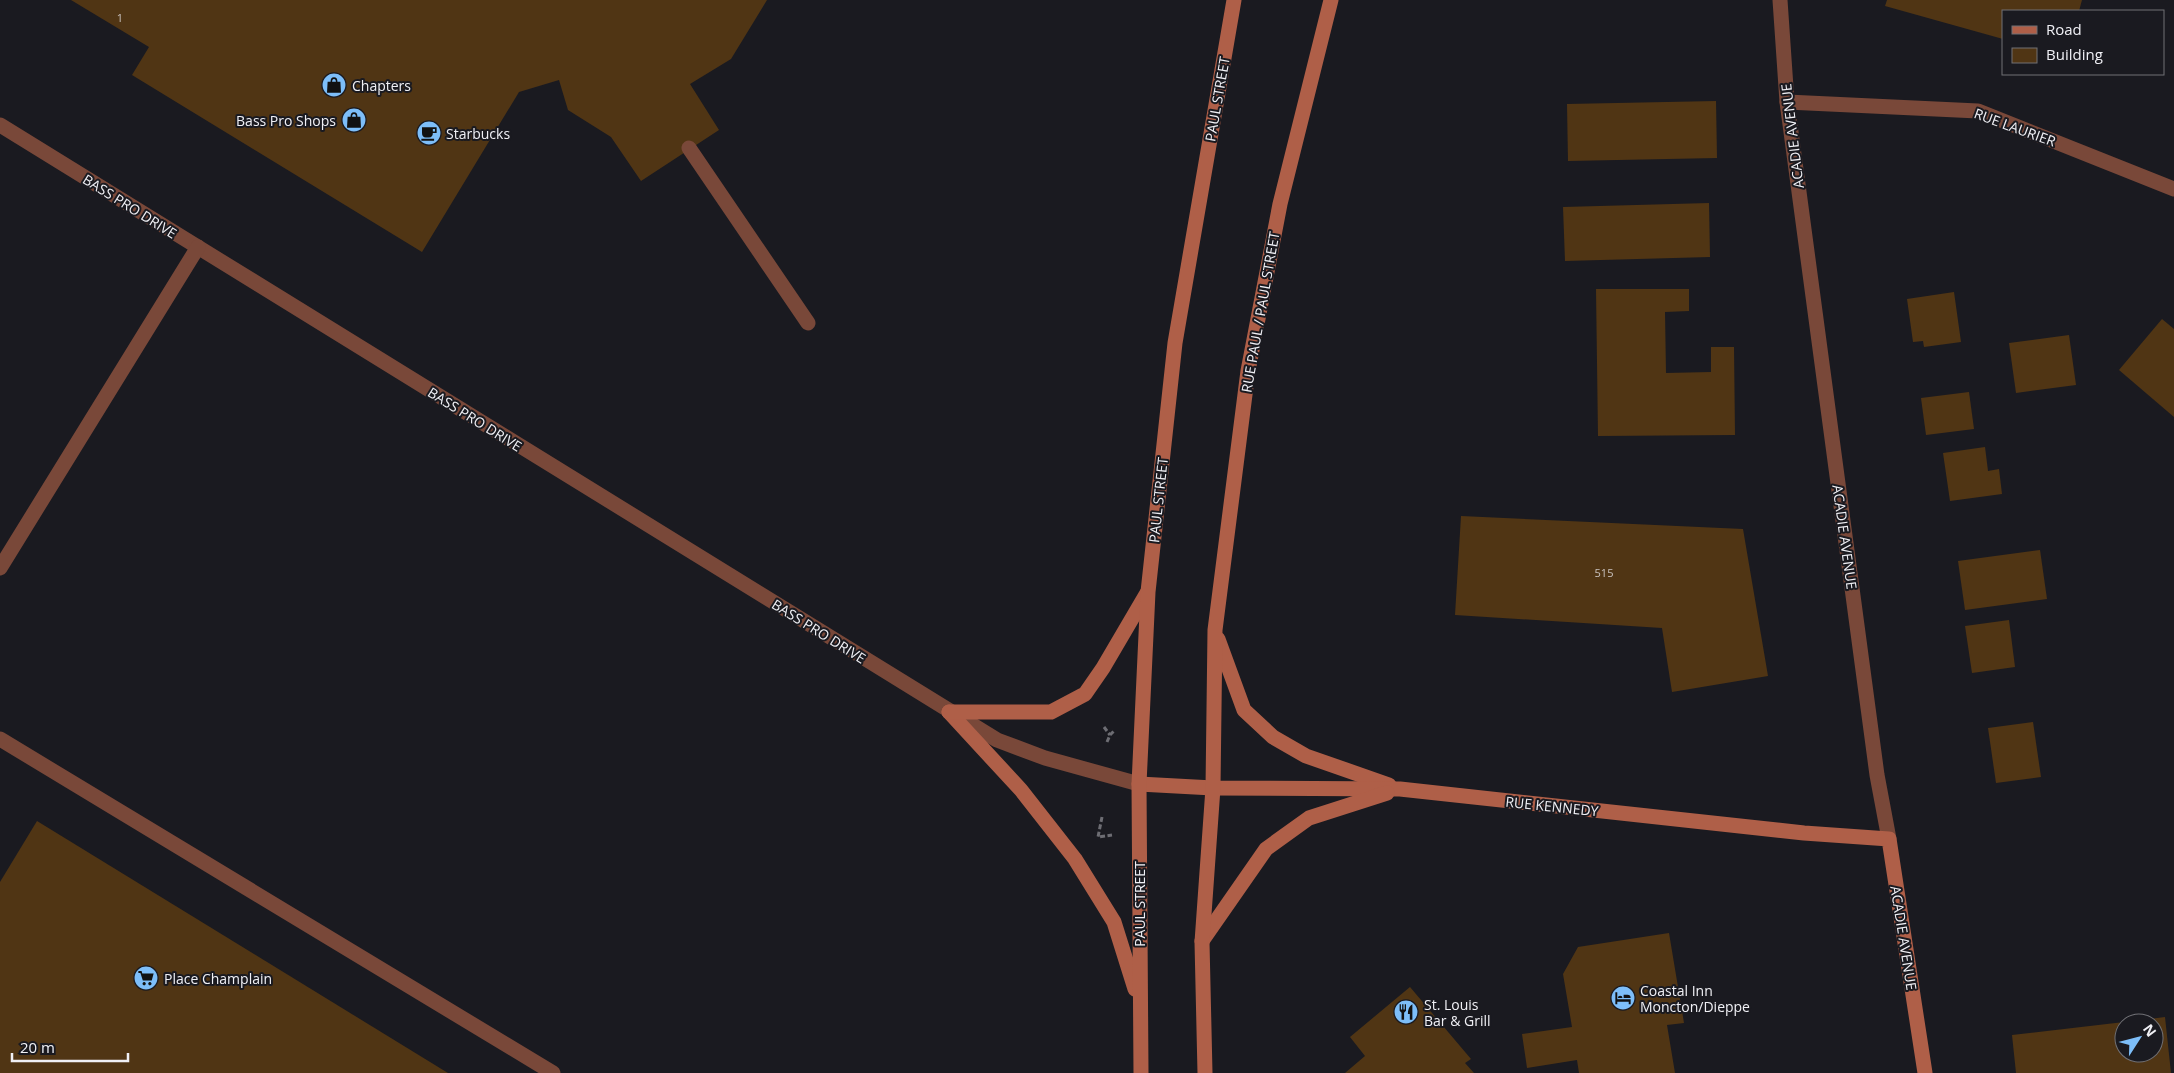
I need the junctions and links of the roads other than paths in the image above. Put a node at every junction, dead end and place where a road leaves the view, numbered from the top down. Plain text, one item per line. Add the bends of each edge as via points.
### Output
1 (1234, 0) edge
2 (1331, 0) edge
3 (1780, 0) edge
4 (1787, 102) junction
5 (0, 125) edge
6 (689, 148) dead end
7 (2174, 189) edge
8 (198, 247) junction
9 (808, 323) dead end
10 (0, 568) edge
11 (1148, 592) junction
12 (1215, 630) junction
13 (949, 712) junction
14 (0, 739) edge
15 (1139, 784) junction
16 (1213, 788) junction
17 (1400, 789) junction
18 (1889, 839) junction
19 (1202, 942) junction
20 (1140, 1004) junction
21 (553, 1073) edge
22 (1141, 1073) edge
23 (1205, 1073) edge
24 (1925, 1073) edge

1 - 11 main road, PAUL STREET via 1175,342
2 - 12 main road, RUE PAUL / PAUL STREET via 1280,204 1250,361
3 - 4 street, ACADIE AVENUE
4 - 7 street, RUE LAURIER via 1978,111
4 - 18 street, ACADIE AVENUE via 1876,766
5 - 8 street, BASS PRO DRIVE
6 - 9 street
8 - 10 street
8 - 13 street, BASS PRO DRIVE
11 - 13 main road via 1085,694 1051,712
11 - 15 main road, PAUL STREET
12 - 16 main road
12 - 17 main road via 1244,710 1273,737 1306,756
13 - 15 street, BASS PRO DRIVE via 998,740 1045,758
13 - 20 main road via 1021,790 1075,859 1114,922
14 - 21 street
15 - 16 main road, RUE KENNEDY
15 - 20 main road, PAUL STREET
16 - 17 main road, RUE KENNEDY
16 - 19 main road
17 - 18 main road, RUE KENNEDY via 1804,833
17 - 19 main road via 1309,818 1266,849
18 - 24 main road, ACADIE AVENUE
19 - 23 main road
20 - 22 main road

